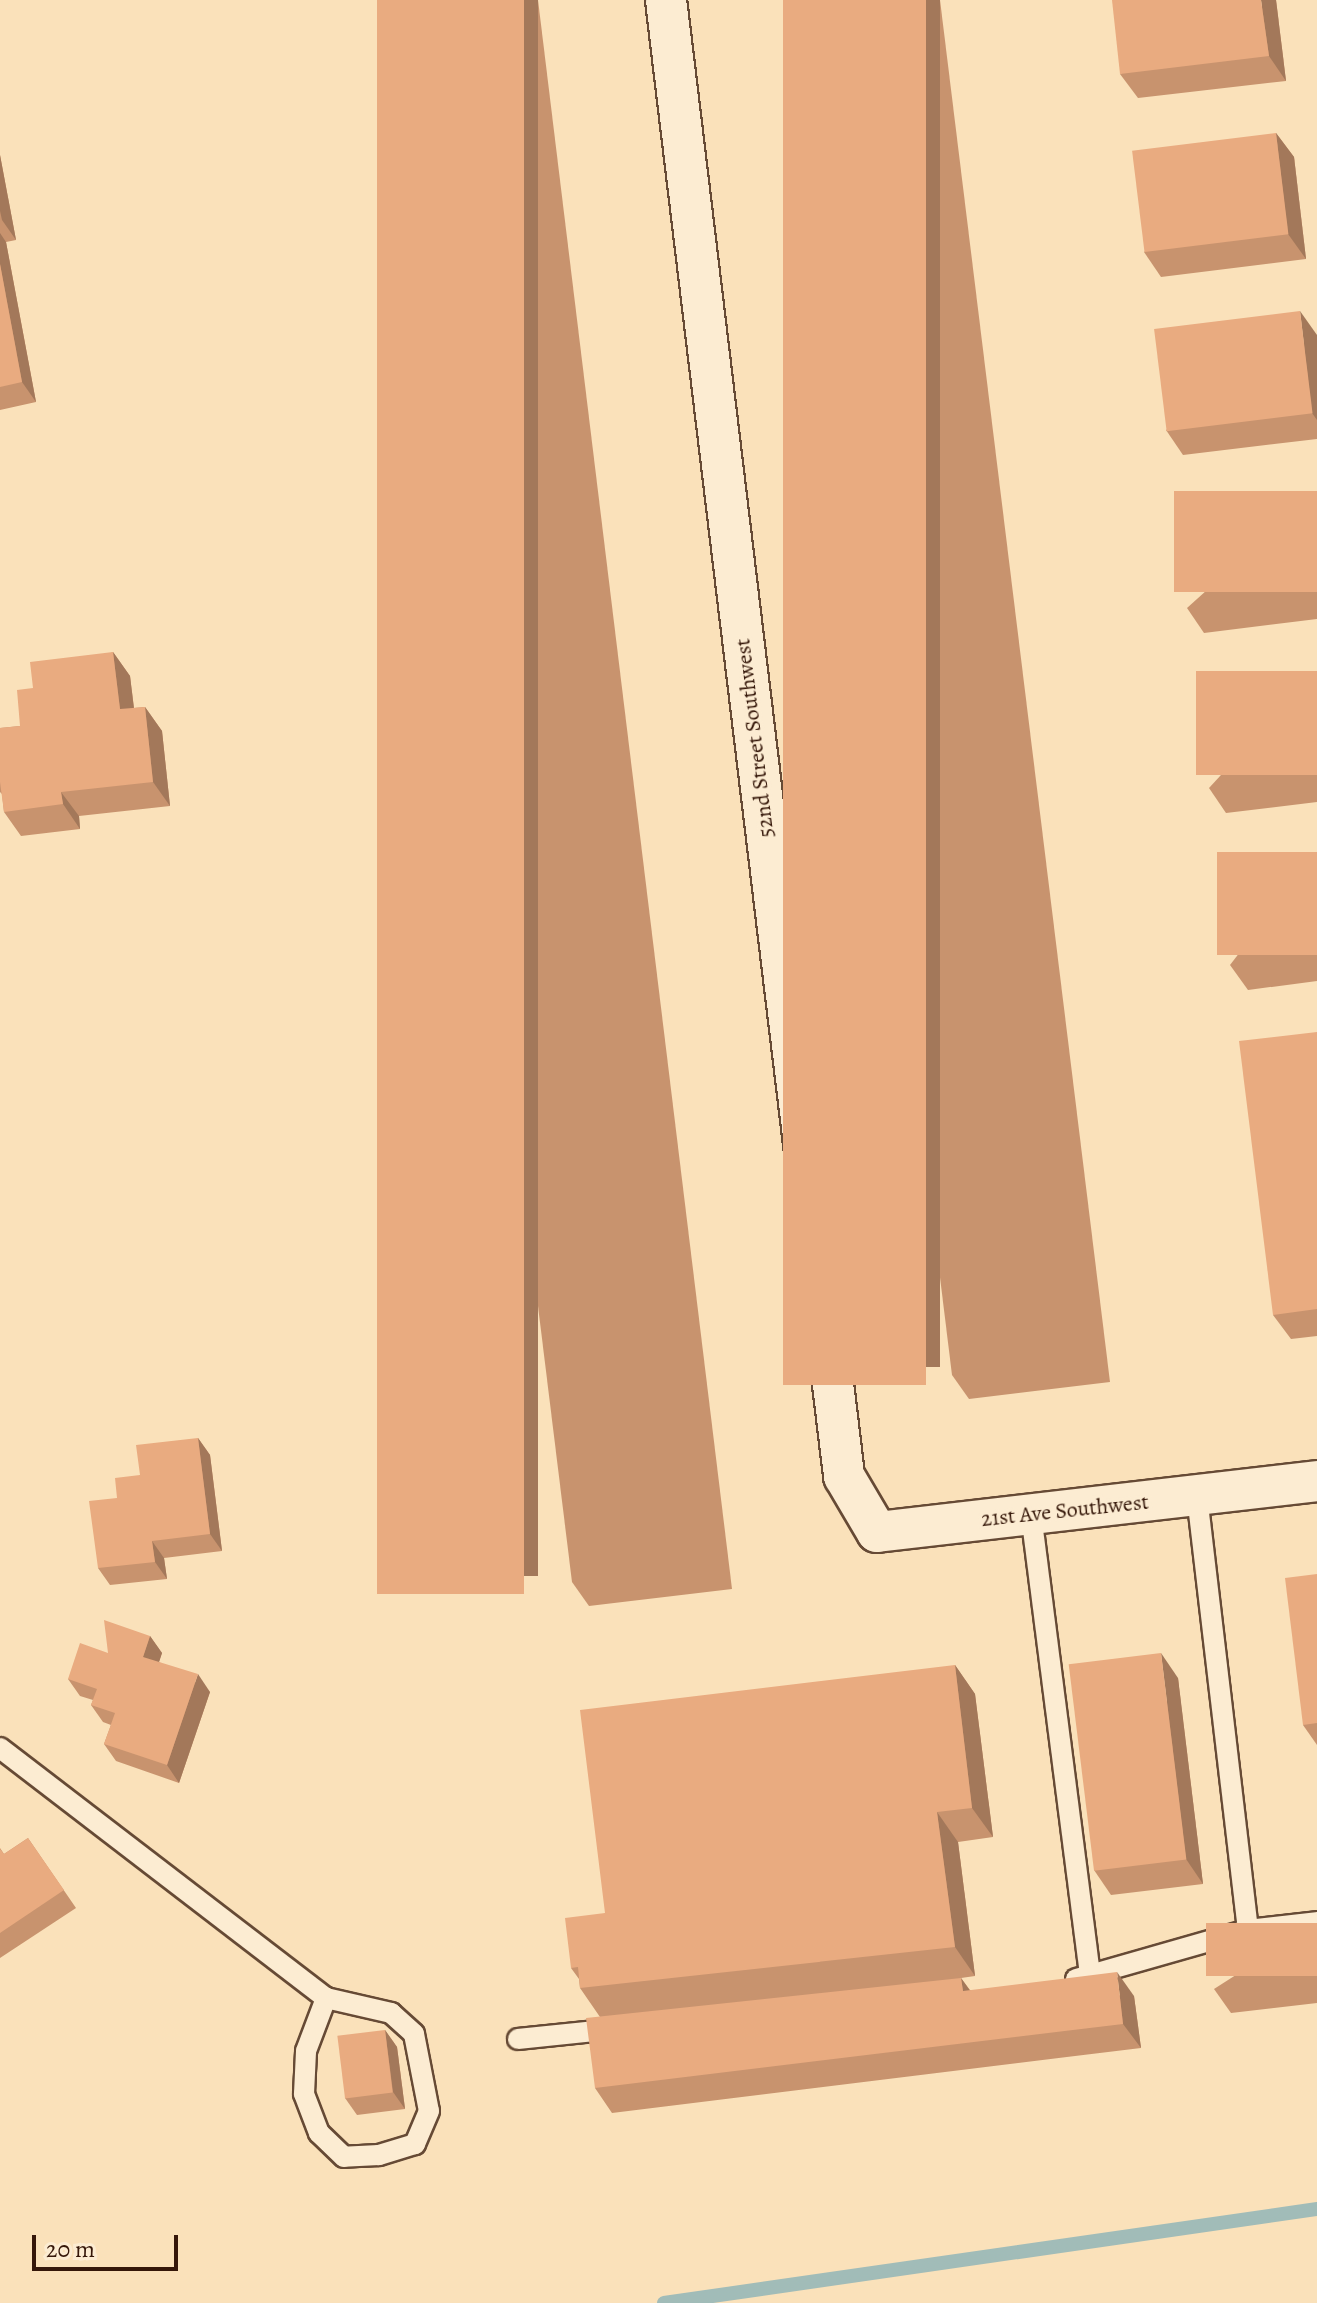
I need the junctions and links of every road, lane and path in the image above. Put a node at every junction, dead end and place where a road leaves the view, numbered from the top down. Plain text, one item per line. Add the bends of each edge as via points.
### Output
1 (666, 0) edge
2 (844, 1476) joint
3 (1317, 1481) edge
4 (1197, 1496) junction
5 (1031, 1514) junction
6 (0, 1748) edge
7 (1317, 1922) edge
8 (1248, 1930) junction
9 (1090, 1977) junction
10 (1059, 1981) edge
11 (326, 1998) junction
12 (630, 2027) edge
13 (518, 2039) dead end

1 - 2 street, 52nd Street Southwest
2 - 5 street, 21st Ave Southwest via 877,1532
3 - 4 street, 21st Ave Southwest
4 - 5 street, 21st Ave Southwest
4 - 8 lane
5 - 9 lane
6 - 11 lane
7 - 8 lane
8 - 9 lane
9 - 10 lane
11 - 11 lane via 391,2013 414,2034 429,2111 415,2144 379,2155 344,2157 319,2133 304,2094 306,2051
12 - 13 lane

